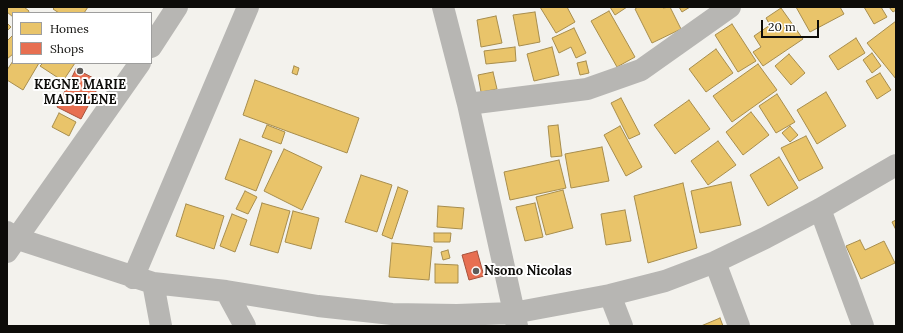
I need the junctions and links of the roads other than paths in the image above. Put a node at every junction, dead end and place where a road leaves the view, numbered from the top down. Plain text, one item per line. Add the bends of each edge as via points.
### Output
1 (177, 7) edge
2 (248, 7) edge
3 (443, 7) edge
4 (730, 7) edge
5 (152, 45) edge
6 (139, 64) edge
7 (468, 104) junction
8 (896, 165) edge
9 (820, 209) junction
10 (10, 241) edge
11 (715, 262) junction
12 (133, 278) junction
13 (153, 284) junction
14 (226, 291) junction
15 (610, 295) junction
16 (515, 319) edge
17 (394, 320) edge
18 (161, 326) edge
19 (245, 326) edge
20 (622, 326) edge
21 (739, 326) edge
22 (863, 326) edge

1 - 5 street
2 - 12 street
3 - 7 street
4 - 7 street via 641,70 587,89
6 - 10 street
7 - 16 street
8 - 9 street
9 - 11 street
9 - 22 street
10 - 12 street
11 - 15 street via 665,281
11 - 21 street
12 - 13 street
13 - 14 street
13 - 18 street
14 - 17 street
14 - 19 street
15 - 16 street
15 - 20 street
16 - 17 street via 457,315

